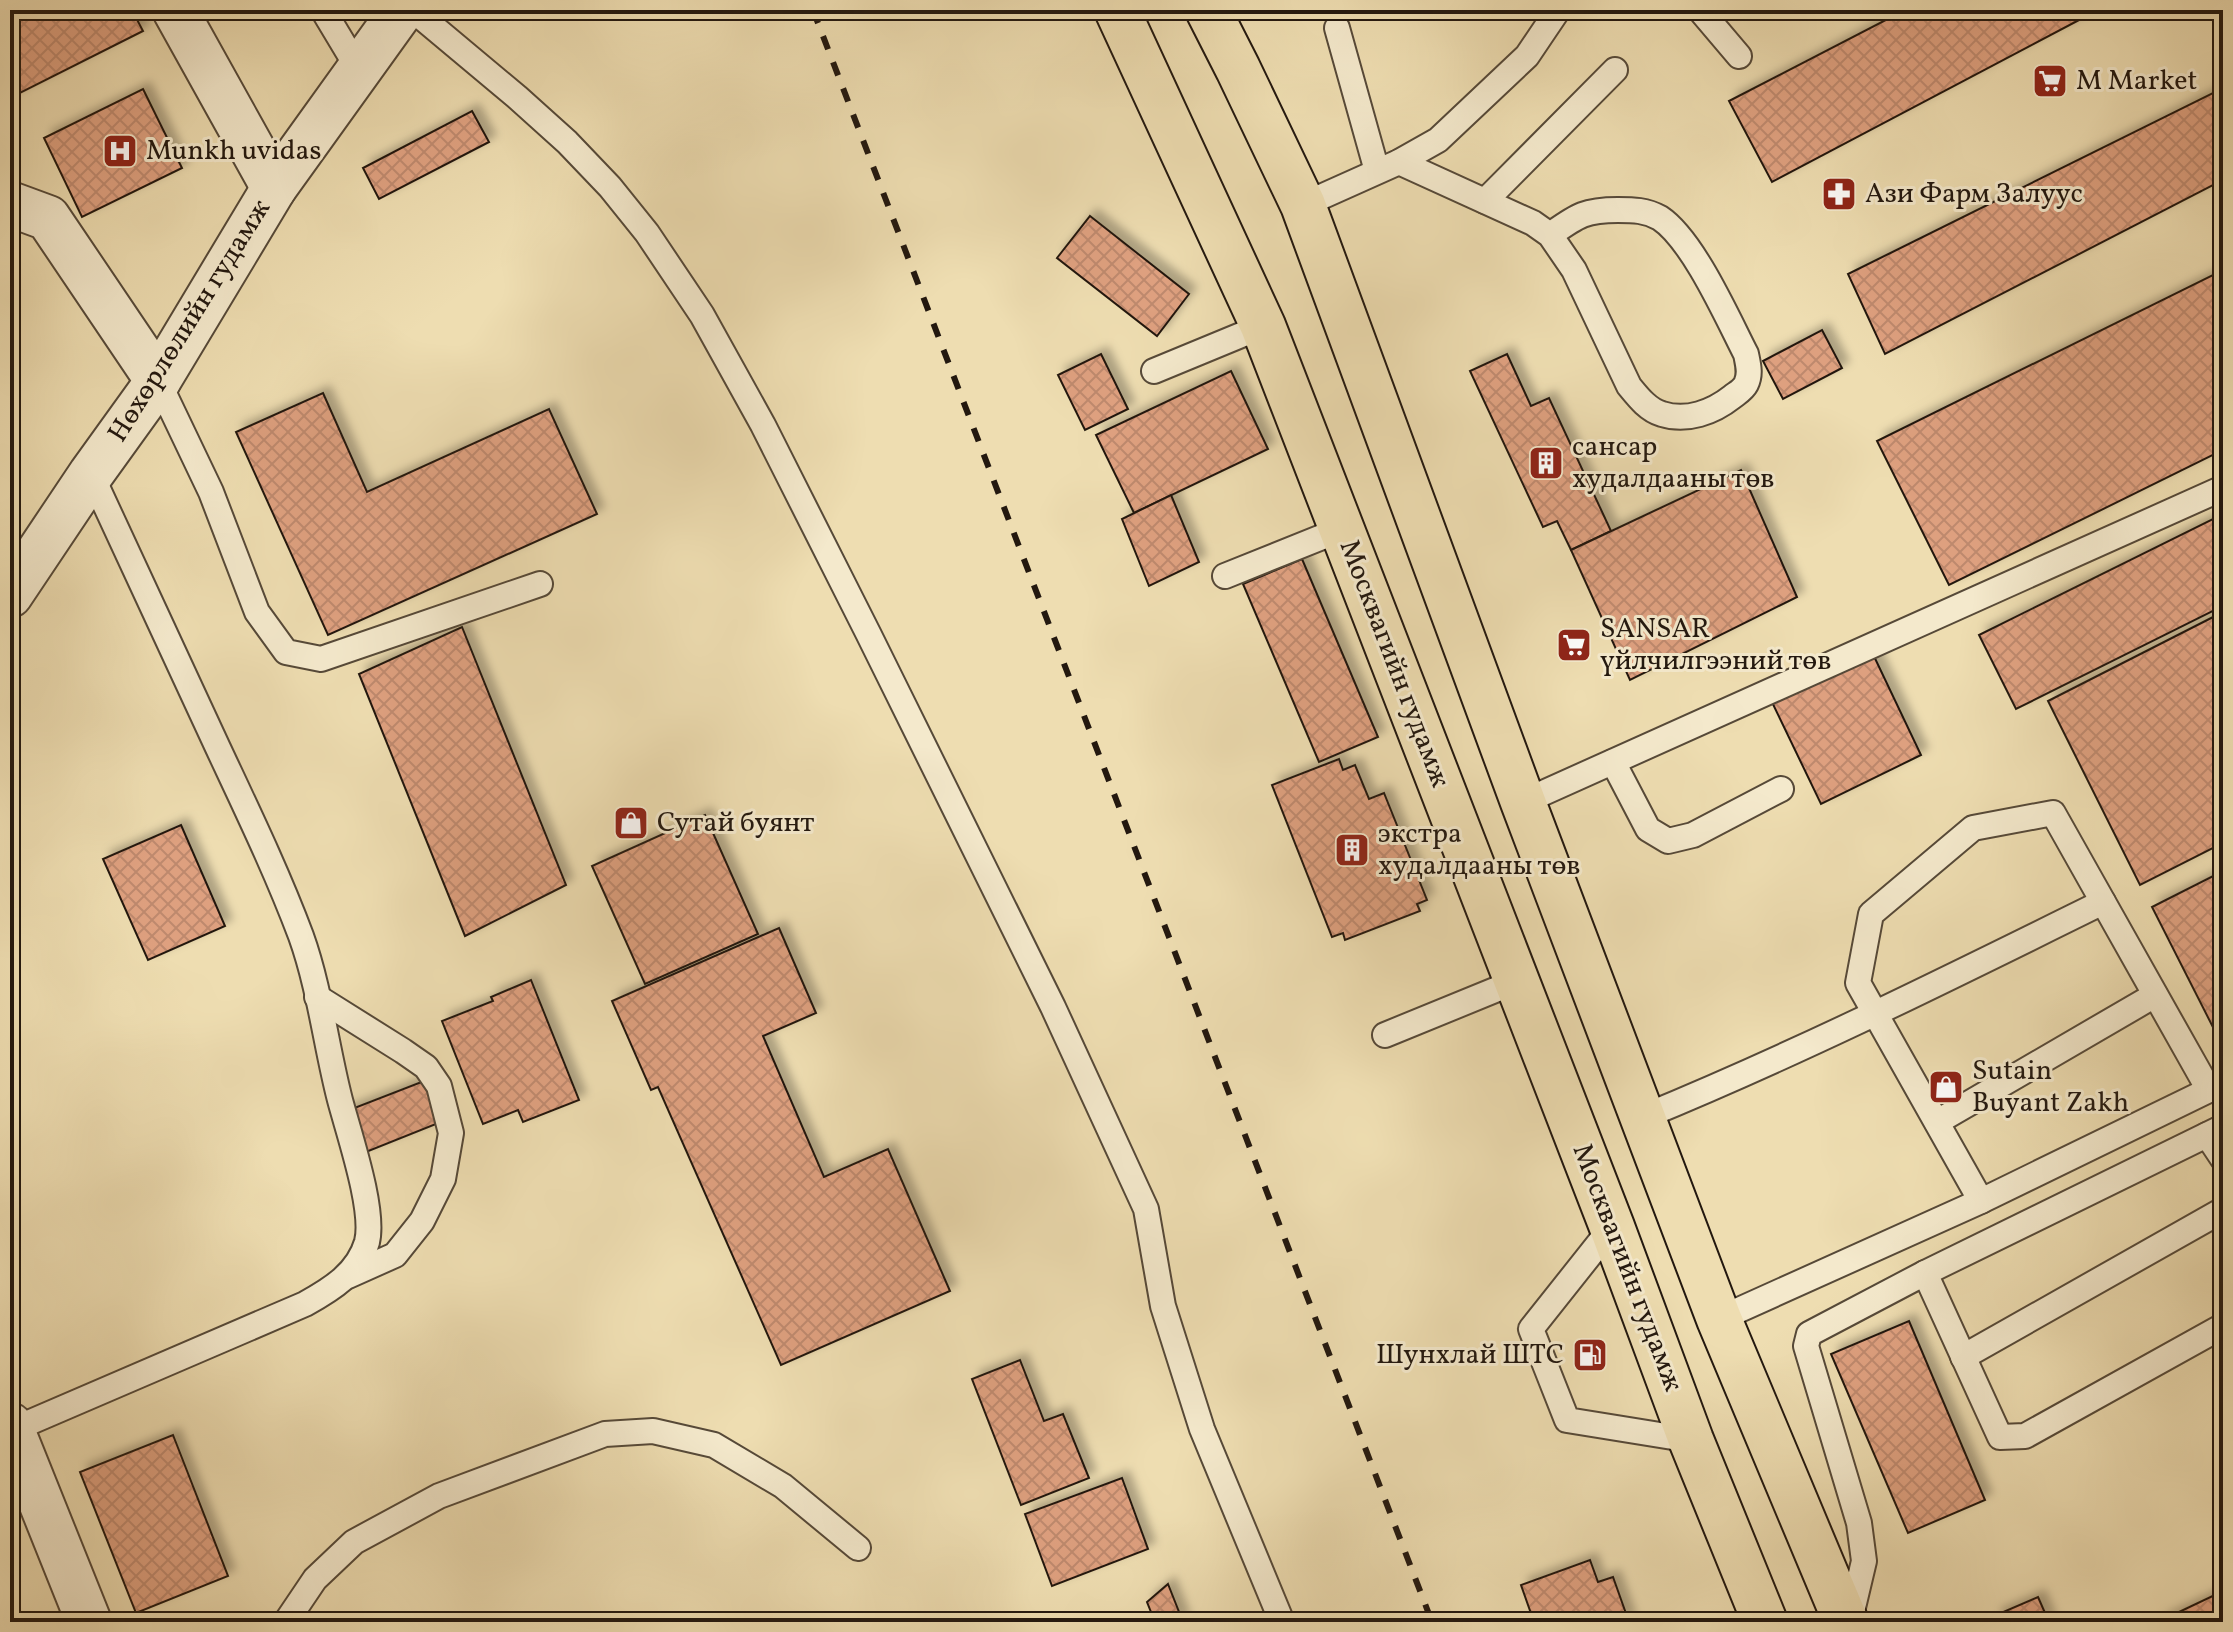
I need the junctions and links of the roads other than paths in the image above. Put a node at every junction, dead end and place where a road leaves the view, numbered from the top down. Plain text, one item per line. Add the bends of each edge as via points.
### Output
1 (175, 10) edge
2 (323, 10) edge
3 (402, 10) edge
4 (413, 10) edge
5 (1117, 10) edge
6 (1208, 10) edge
7 (1558, 10) edge
8 (1700, 10) edge
9 (1337, 28) dead end
10 (1739, 56) dead end
11 (359, 70) junction
12 (1615, 70) dead end
13 (1388, 167) junction
14 (274, 188) junction
15 (1485, 201) junction
16 (10, 204) edge
17 (1303, 205) junction
18 (1550, 235) junction
19 (1263, 326) junction
20 (1154, 371) dead end
21 (158, 381) junction
22 (91, 474) junction
23 (2223, 488) edge
24 (1342, 529) junction
25 (1225, 576) dead end
26 (540, 584) dead end
27 (10, 595) edge
28 (1613, 762) junction
29 (1781, 789) dead end
30 (1523, 802) junction
31 (2103, 902) junction
32 (1517, 981) junction
33 (2155, 995) junction
34 (317, 997) junction
35 (1876, 1014) junction
36 (1385, 1035) dead end
37 (2216, 1087) edge
38 (1643, 1117) junction
39 (1937, 1122) junction
40 (2215, 1131) edge
41 (2223, 1159) edge
42 (1981, 1201) junction
43 (2223, 1210) edge
44 (1612, 1227) junction
45 (1925, 1273) junction
46 (346, 1277) junction
47 (1719, 1319) junction
48 (2223, 1326) edge
49 (1963, 1357) junction
50 (11, 1428) edge
51 (1691, 1440) junction
52 (858, 1548) dead end
53 (89, 1622) edge
54 (286, 1622) edge
55 (1282, 1622) edge
56 (1765, 1622) edge
57 (1848, 1622) edge

1 - 14 street
2 - 11 lane
3 - 11 street, Нөхөрлөлийн гудамж
4 - 55 lane via 517,97 610,187 702,315 763,425 1046,993 1146,1209 1163,1306 1202,1429
5 - 19 highway, Москвагийн гудамж
6 - 17 highway
7 - 13 lane via 1527,56 1438,140
8 - 10 lane
9 - 13 lane
11 - 14 street, Нөхөрлөлийн гудамж
12 - 15 lane
13 - 15 lane
13 - 17 lane
14 - 21 street, Нөхөрлөлийн гудамж
15 - 18 lane
16 - 21 street via 48,218
17 - 30 highway
18 - 18 lane via 1574,270 1641,401 1660,414 1701,415 1745,387 1746,354 1684,240 1660,219 1641,210 1594,210
19 - 20 lane
19 - 24 highway, Москвагийн гудамж
21 - 22 street, Нөхөрлөлийн гудамж
21 - 26 lane via 211,492 257,612 286,652 321,659
22 - 27 street, Нөхөрлөлийн гудамж
22 - 34 lane via 271,864 302,939
23 - 28 lane
24 - 25 lane
24 - 32 highway, Москвагийн гудамж
28 - 29 lane via 1648,829 1668,841 1693,835
28 - 30 lane
30 - 38 highway
31 - 33 lane
31 - 35 lane
31 - 35 lane via 2053,813 1973,828 1871,914 1858,983
32 - 36 lane
32 - 44 highway, Москвагийн гудамж
33 - 37 lane
33 - 39 lane
34 - 46 lane via 369,1227 359,1261
34 - 46 lane via 426,1067 439,1086 451,1133 443,1179 422,1221 395,1255
35 - 38 lane
35 - 39 lane
37 - 42 lane
38 - 47 highway
39 - 42 lane
40 - 41 lane
40 - 45 lane
42 - 47 lane
43 - 49 lane
44 - 51 highway, Москвагийн гудамж
44 - 51 lane via 1531,1329 1567,1420
45 - 49 lane
45 - 57 lane via 1806,1340 1859,1523 1864,1561
46 - 50 lane via 305,1304
47 - 57 highway
48 - 49 lane via 2025,1436 2000,1437
50 - 53 street
51 - 56 highway, Москвагийн гудамж
52 - 54 lane via 783,1486 714,1445 653,1431 605,1434 439,1496 354,1542 315,1579

